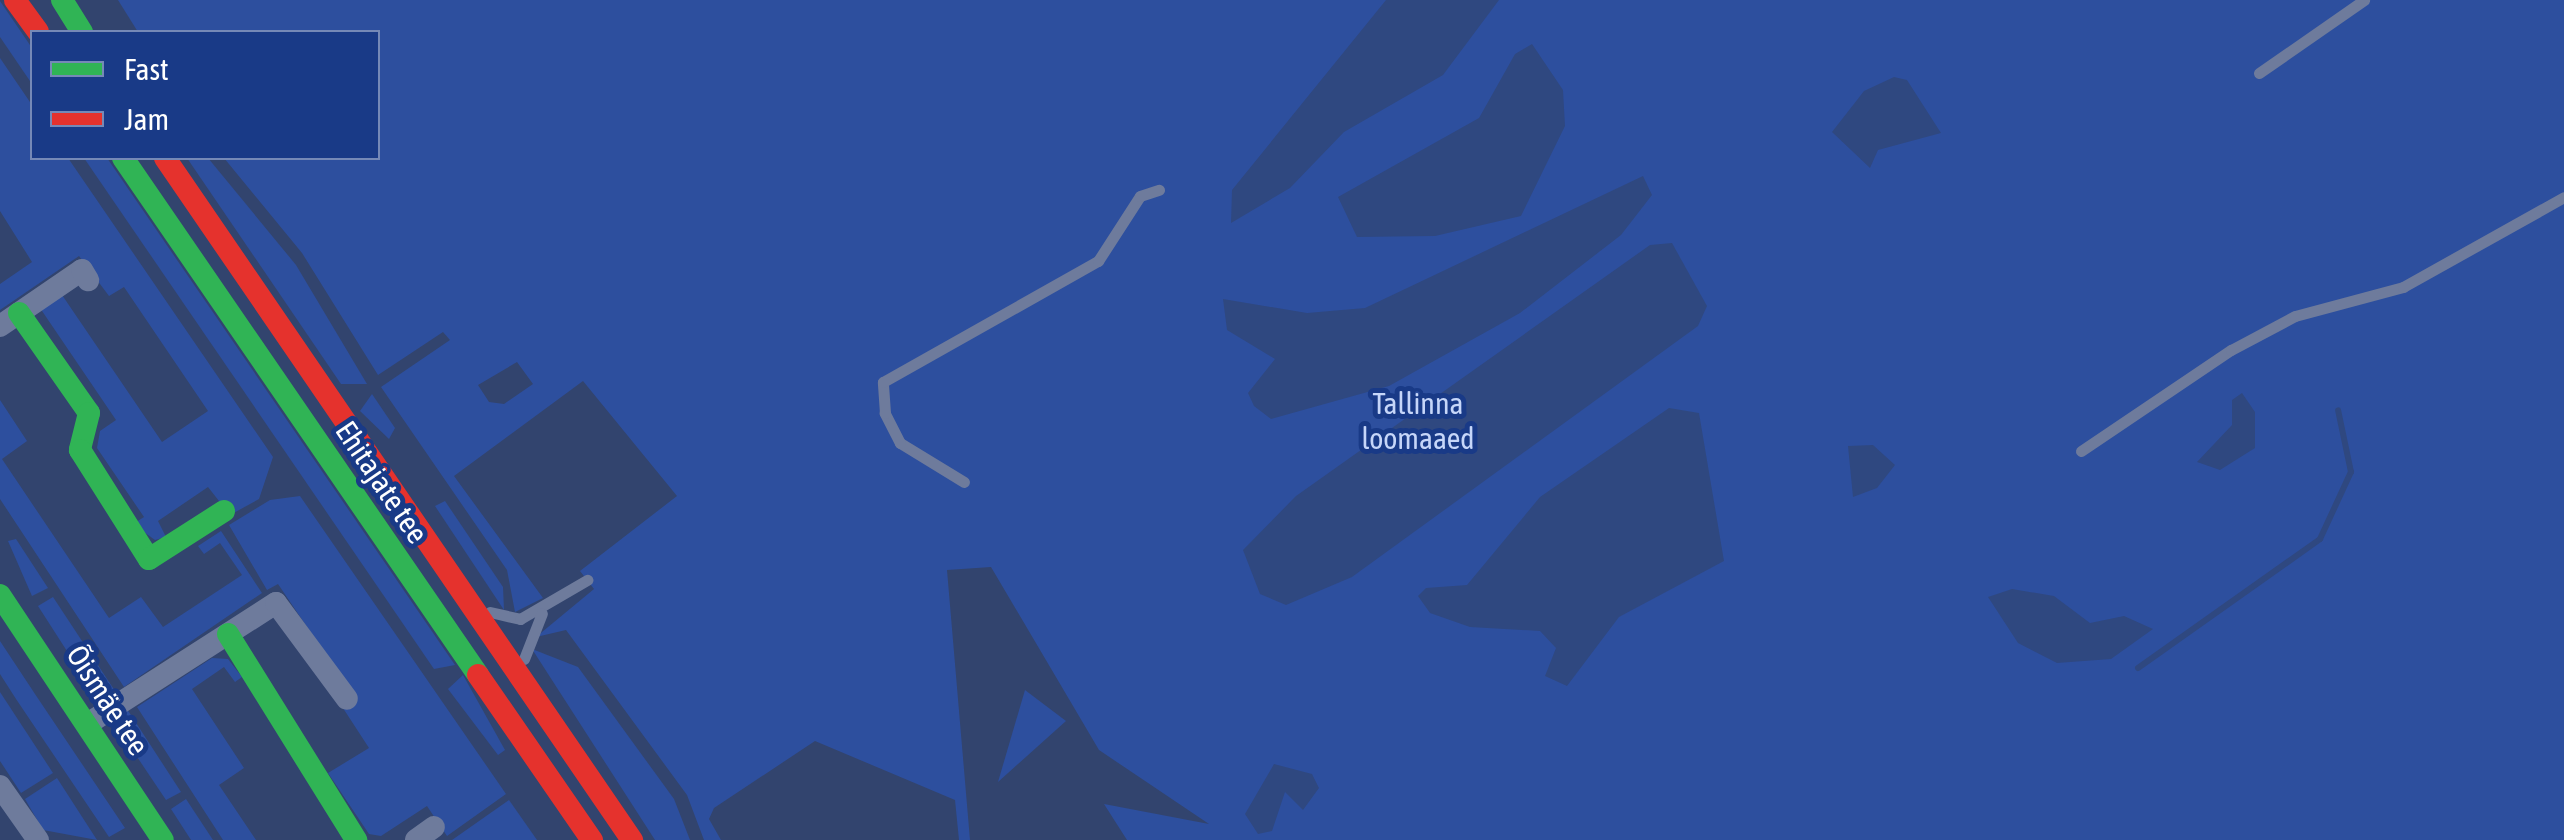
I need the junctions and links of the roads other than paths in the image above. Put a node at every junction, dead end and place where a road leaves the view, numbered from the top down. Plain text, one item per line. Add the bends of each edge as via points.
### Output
1 (16, 0) edge
2 (62, 0) edge
3 (2364, 0) edge
4 (37, 30) edge
5 (81, 30) edge
6 (2259, 74) dead end
7 (125, 160) edge
8 (167, 160) edge
9 (1159, 190) dead end
10 (2564, 196) edge
11 (88, 280) dead end
12 (9, 319) edge
13 (2081, 451) dead end
14 (964, 482) dead end
15 (224, 511) dead end
16 (428, 541) junction
17 (588, 580) dead end
18 (0, 595) edge
19 (544, 610) junction
20 (228, 634) junction
21 (346, 699) dead end
22 (89, 724) junction
23 (566, 743) junction
24 (0, 786) edge
25 (38, 840) edge
26 (163, 840) edge
27 (356, 840) edge
28 (592, 840) edge
29 (632, 840) edge

1 - 4 main road
2 - 5 main road
3 - 6 lane
7 - 28 main road, Ehitajate tee
8 - 16 main road, Ehitajate tee
9 - 14 lane via 1140,196 1098,261 883,382 884,413 900,443
10 - 13 lane via 2402,286 2295,316 2231,350
11 - 12 street via 82,270
12 - 15 main road via 89,413 80,450 148,559
16 - 19 lane via 492,615 520,620
16 - 23 main road, Ehitajate tee
17 - 19 lane
18 - 22 main road, Õismäe tee
19 - 23 lane via 524,658
20 - 21 street via 276,603
20 - 22 street
20 - 27 main road
22 - 26 main road, Õismäe tee
23 - 29 main road, Ehitajate tee
24 - 25 street

